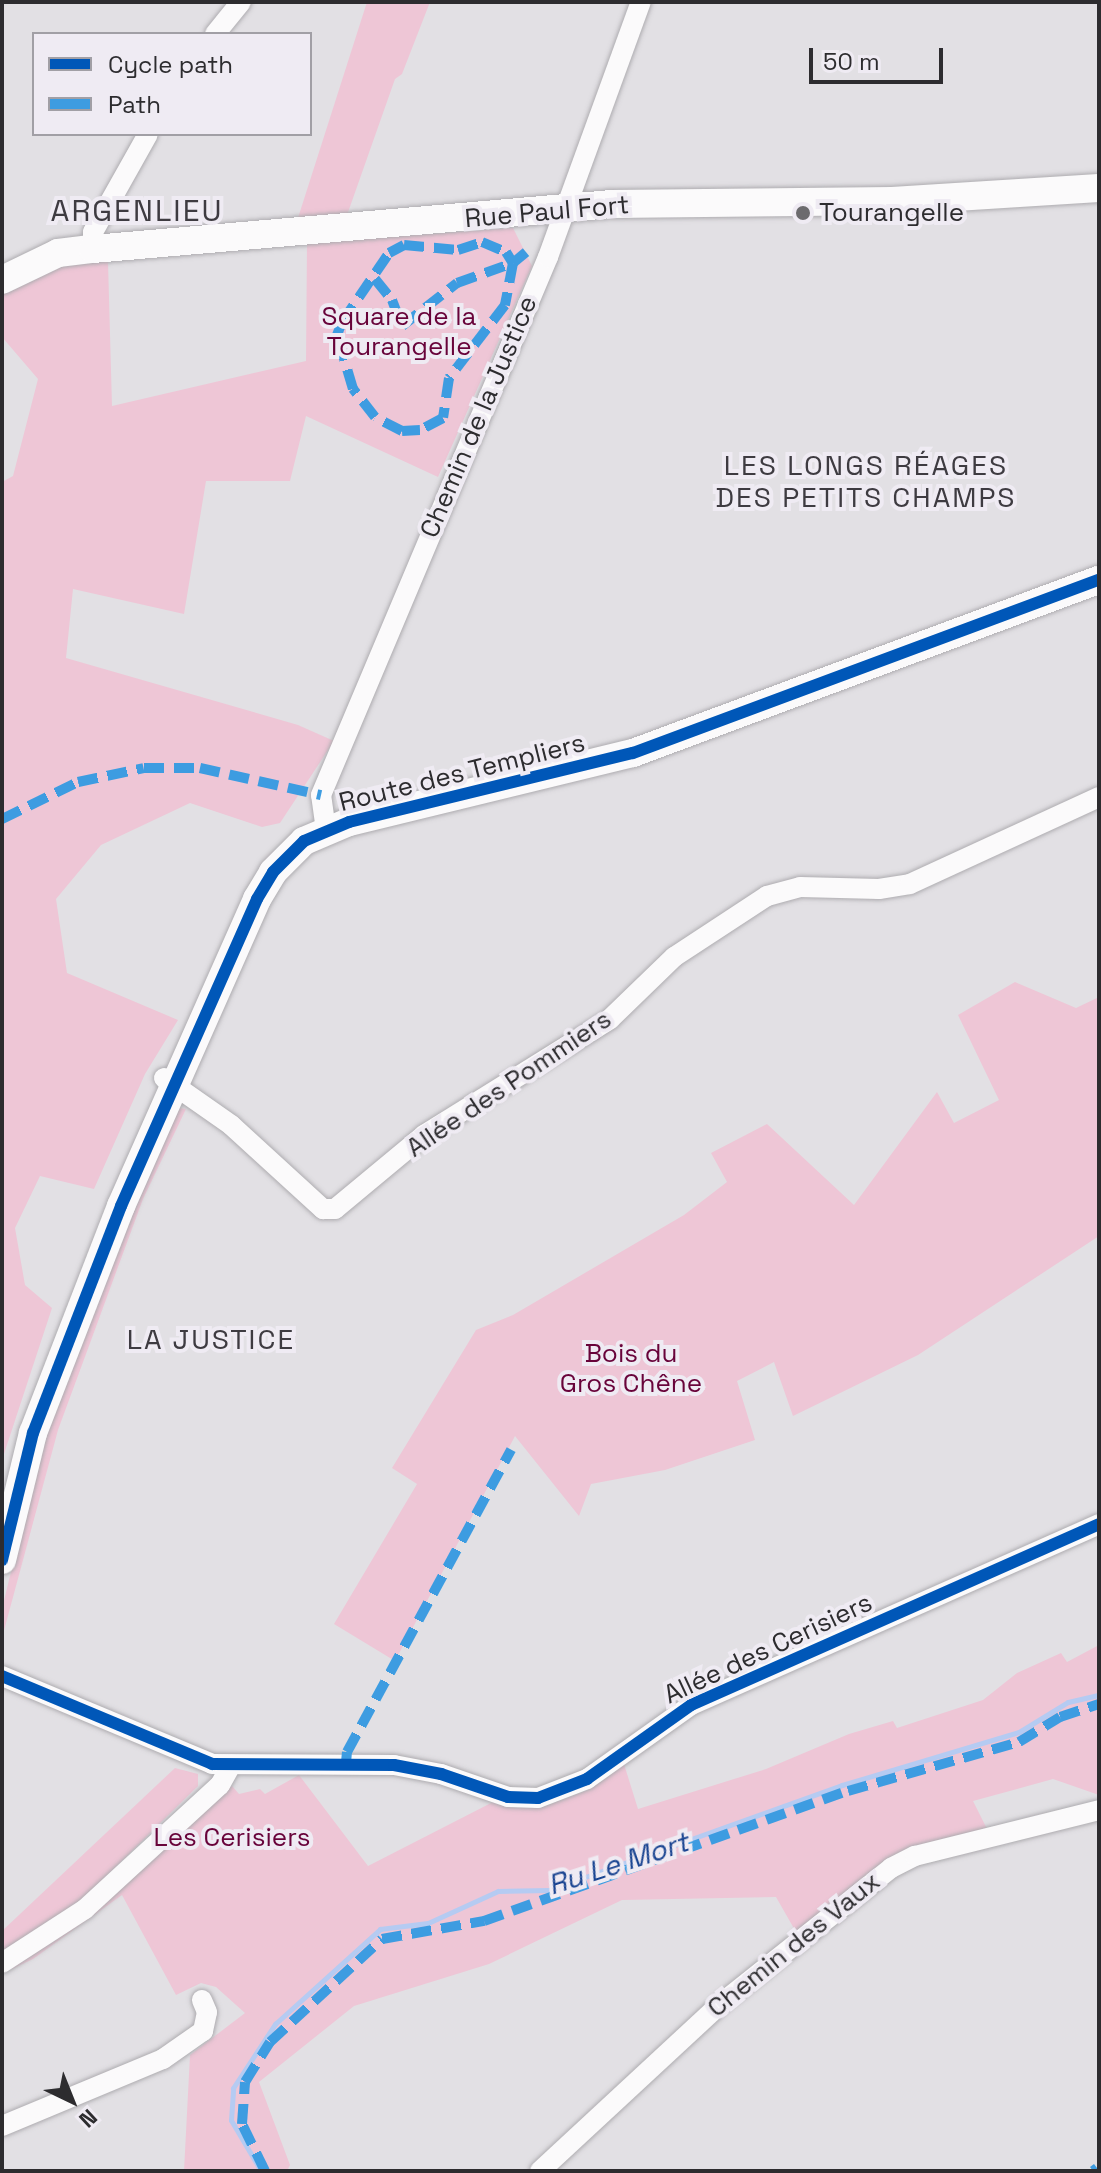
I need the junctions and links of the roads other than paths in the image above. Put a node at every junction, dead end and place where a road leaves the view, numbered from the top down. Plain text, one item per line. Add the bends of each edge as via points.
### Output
1 (241, 2) edge
2 (641, 2) edge
3 (217, 32) edge
4 (147, 136) edge
5 (1099, 188) edge
6 (564, 209) junction
7 (93, 249) junction
8 (2, 280) edge
9 (1099, 580) edge
10 (1099, 797) edge
11 (324, 823) junction
12 (171, 1081) junction
13 (2, 1508) edge
14 (1099, 1524) edge
15 (2, 1560) edge
16 (2, 1676) edge
17 (231, 1765) junction
18 (1099, 1810) edge
19 (2, 1963) edge
20 (202, 2000) dead end
21 (2, 2126) edge
22 (540, 2171) edge

1 - 3 street
2 - 6 street, Chemin de la Justice
4 - 7 street via 93,232
5 - 6 main road, Rue Paul Fort via 951,198
6 - 7 main road, Rue Paul Fort
6 - 11 street, Chemin de la Justice via 321,795
7 - 8 main road, Rue Paul Fort via 58,253
9 - 11 main road, Route des Templiers via 633,753
10 - 12 street, Allée des Pommiers via 910,884 879,889 792,887 767,896 674,957 602,1025 424,1135 335,1209 323,1209
11 - 12 main road, Route des Templiers via 289,836 265,864
12 - 13 main road, Route des Templiers via 76,1270 27,1411
12 - 15 main road, Route des Templiers via 33,1433
14 - 17 street, Allée des Cerisiers via 691,1705 587,1779 538,1798 508,1797 441,1774 394,1765
16 - 17 street, Allée des Cerisiers via 166,1749
17 - 19 street via 220,1785 85,1909
18 - 22 street, Chemin des Vaux via 915,1856 891,1868 719,2005
20 - 21 street via 207,2012 203,2031 163,2059

